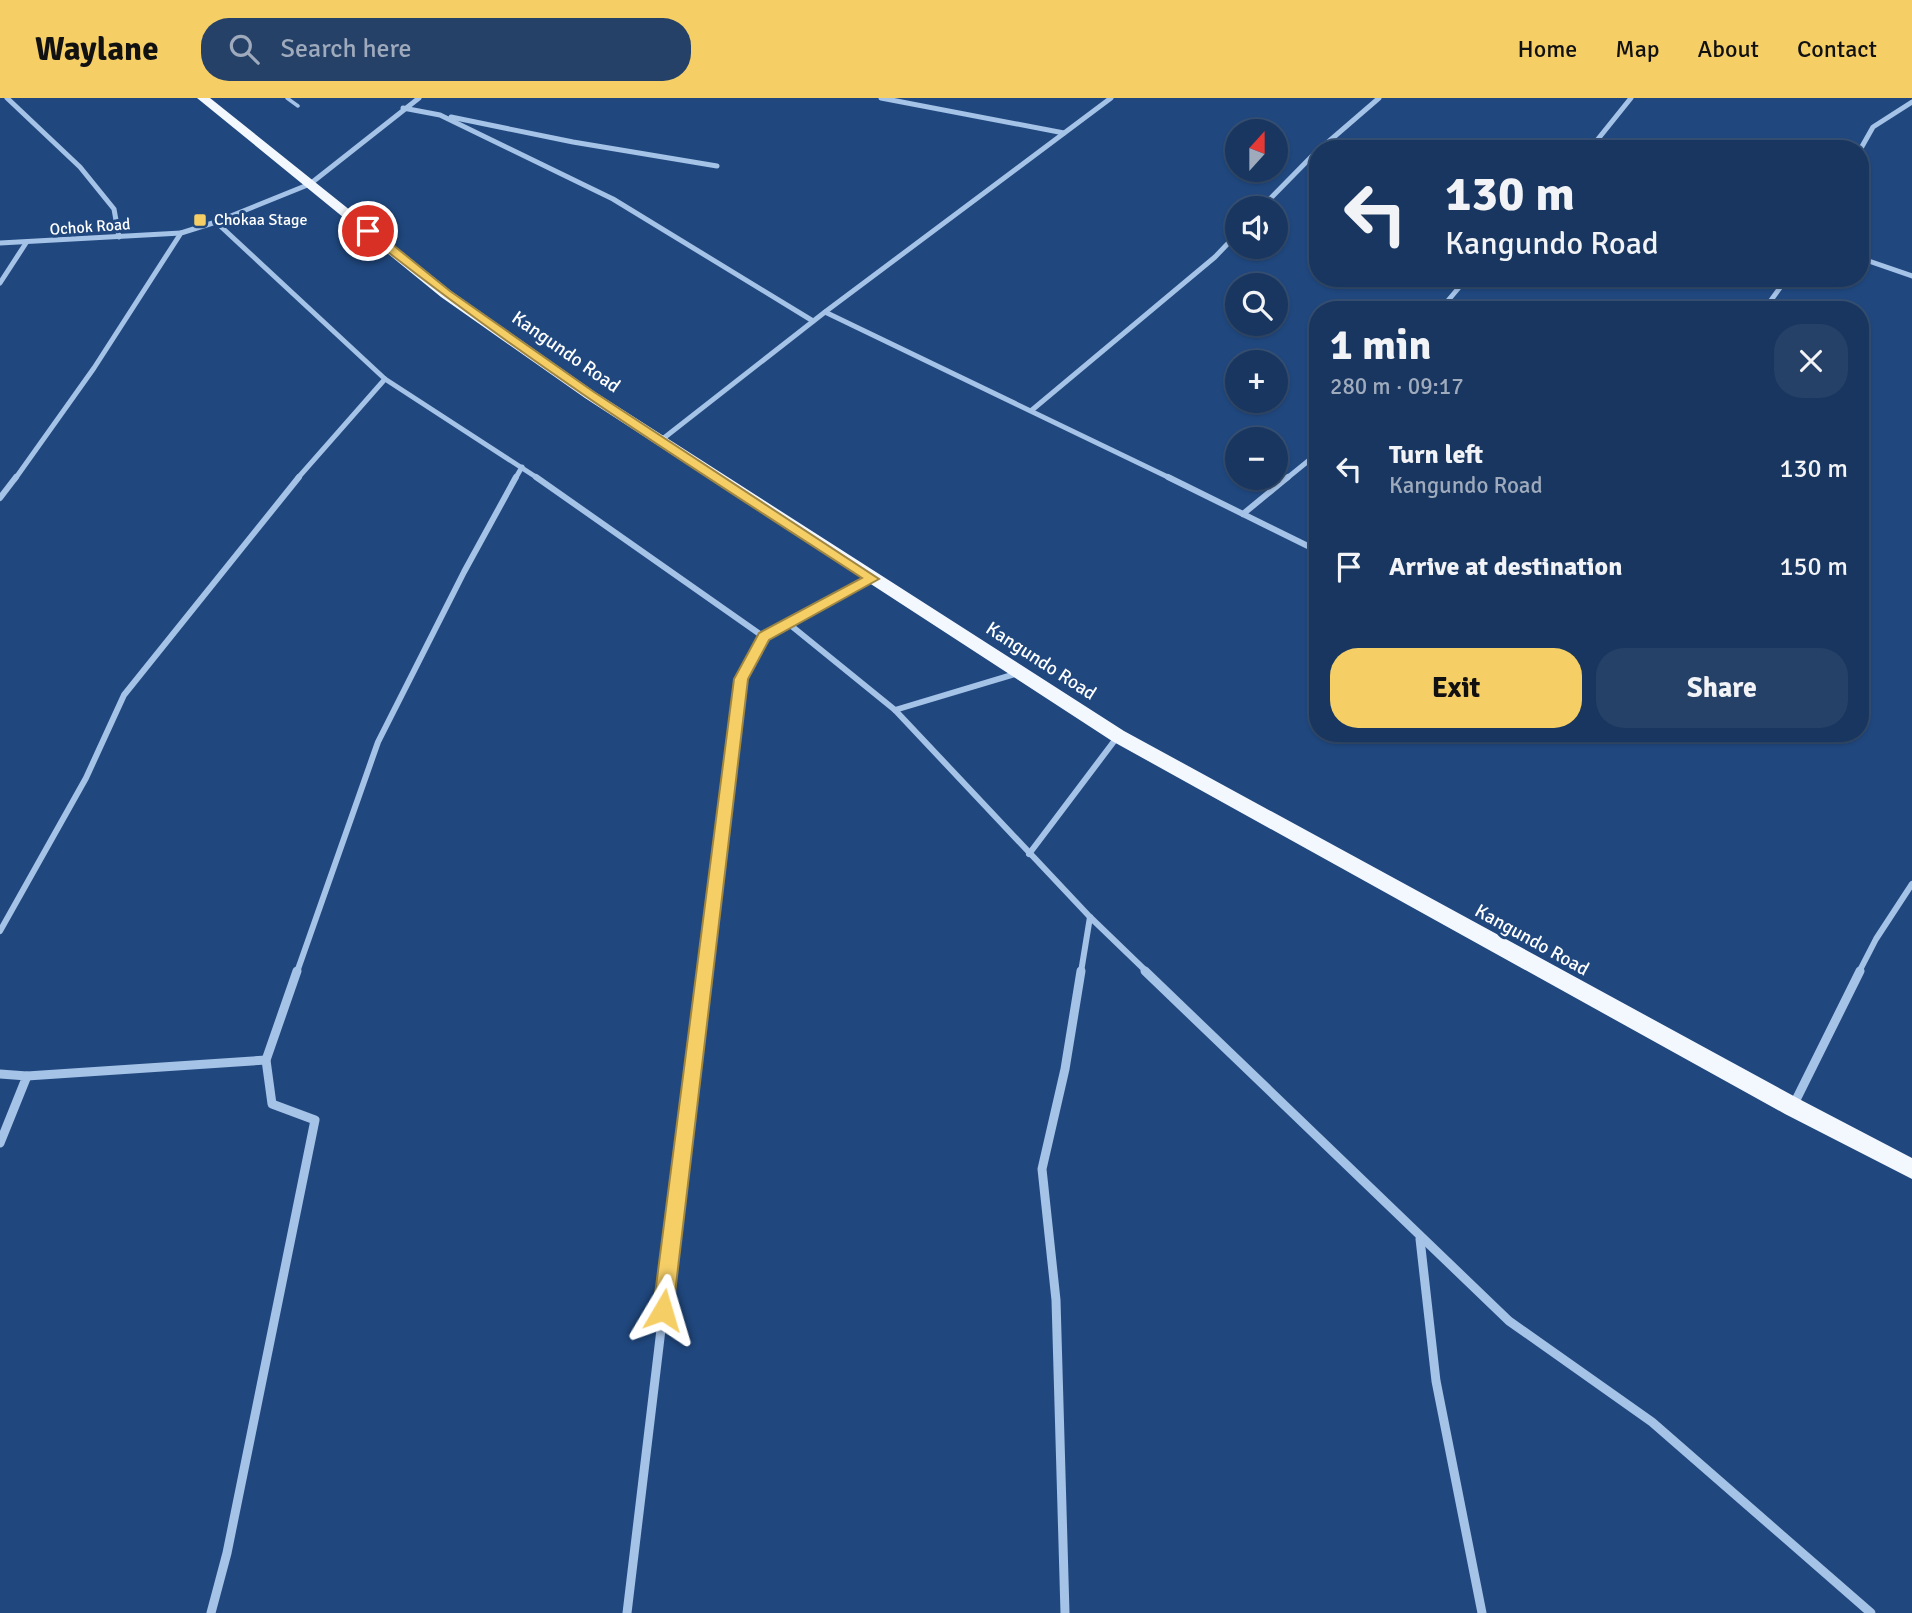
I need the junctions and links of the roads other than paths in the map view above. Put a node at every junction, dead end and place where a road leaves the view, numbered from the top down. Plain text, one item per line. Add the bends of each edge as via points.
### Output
1 (7, 98) edge
2 (204, 98) edge
3 (287, 98) edge
4 (419, 98) edge
5 (881, 98) edge
6 (1111, 98) edge
7 (1379, 98) edge
8 (1631, 98) edge
9 (1912, 102) edge
10 (298, 106) dead end
11 (403, 108) junction
12 (440, 115) junction
13 (1064, 133) junction
14 (1331, 140) edge
15 (1597, 140) edge
16 (1866, 140) edge
17 (1309, 160) edge
18 (717, 166) dead end
19 (310, 184) junction
20 (1273, 196) edge
21 (216, 222) junction
22 (181, 233) junction
23 (119, 237) junction
24 (0, 243) edge
25 (26, 243) junction
26 (1225, 247) edge
27 (1869, 261) edge
28 (1912, 276) edge
29 (0, 283) edge
30 (1459, 287) edge
31 (1448, 301) edge
32 (825, 312) junction
33 (813, 321) junction
34 (385, 379) junction
35 (1032, 410) junction
36 (660, 441) junction
37 (1309, 460) edge
38 (522, 467) junction
39 (0, 498) edge
40 (1243, 514) junction
41 (1309, 547) edge
42 (872, 579) junction
43 (789, 624) junction
44 (764, 636) junction
45 (1021, 673) junction
46 (895, 710) junction
47 (1118, 736) junction
48 (1029, 854) junction
49 (1912, 884) edge
50 (1090, 918) junction
51 (0, 931) edge
52 (266, 1060) junction
53 (0, 1074) edge
54 (27, 1076) junction
55 (1793, 1107) junction
56 (0, 1143) edge
57 (1912, 1169) edge
58 (1420, 1238) junction
59 (211, 1613) edge
60 (627, 1613) edge
61 (1065, 1613) edge
62 (1482, 1613) edge
63 (1871, 1613) edge

1 - 23 street via 80,167 106,199 114,209
2 - 19 highway, Kangundo Road
3 - 10 lane
4 - 11 street, Ochok Road
5 - 13 street
6 - 13 street
7 - 14 street
8 - 15 street
9 - 16 street via 1873,127
11 - 12 street
11 - 19 street, Ochok Road
12 - 18 street
12 - 33 street via 613,199
13 - 32 street
17 - 20 street
19 - 21 street, Ochok Road
19 - 36 highway, Kangundo Road via 446,294
21 - 22 street, Ochok Road
21 - 34 street
22 - 23 street, Ochok Road
22 - 39 street via 107,352
23 - 25 street, Ochok Road
24 - 25 street, Ochok Road
25 - 29 street
26 - 35 street
27 - 28 street
30 - 31 street
32 - 33 street
32 - 35 street
33 - 36 street
34 - 38 street
34 - 51 street via 313,459 124,695 86,778
35 - 40 street
36 - 42 highway, Kangundo Road
37 - 40 street
38 - 44 street
38 - 52 street via 378,742
40 - 41 street
42 - 43 street
42 - 45 highway, Kangundo Road
43 - 44 street
43 - 46 street
44 - 60 street via 741,679
45 - 46 street
45 - 47 highway, Kangundo Road
46 - 48 street
47 - 48 street
47 - 55 highway, Kangundo Road
48 - 50 street
49 - 55 street via 1876,939
50 - 58 street
50 - 61 street via 1065,1069 1042,1169 1056,1300
52 - 54 street
52 - 59 street via 272,1104 315,1120 228,1553
53 - 54 street
54 - 56 street
55 - 57 highway, Kangundo Road
58 - 62 street via 1436,1381
58 - 63 street via 1509,1321 1652,1422

